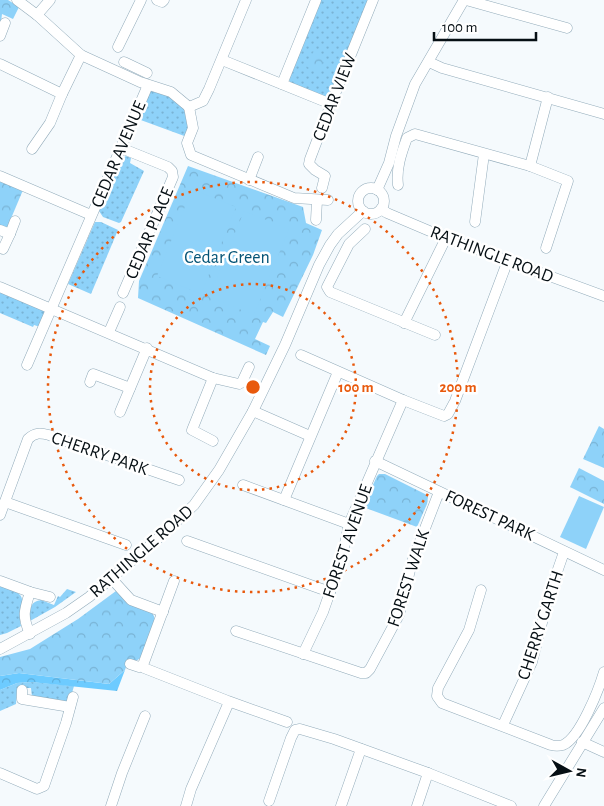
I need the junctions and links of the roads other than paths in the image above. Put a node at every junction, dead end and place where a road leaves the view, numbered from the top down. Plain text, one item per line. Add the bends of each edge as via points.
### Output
1 (17, 0) edge
2 (50, 0) edge
3 (141, 0) edge
4 (157, 0) edge
5 (164, 0) edge
6 (246, 0) edge
7 (316, 0) edge
8 (373, 0) edge
9 (465, 0) edge
10 (37, 15) junction
11 (6, 22) dead end
12 (567, 28) dead end
13 (0, 36) edge
14 (118, 47) dead end
15 (81, 55) junction
16 (222, 60) junction
17 (124, 62) dead end
18 (429, 62) junction
19 (0, 64) edge
20 (136, 68) junction
21 (147, 73) dead end
22 (132, 78) junction
23 (282, 84) junction
24 (148, 85) junction
25 (62, 94) junction
26 (548, 98) junction
27 (331, 104) junction
28 (189, 107) junction
29 (604, 114) edge
30 (120, 148) junction
31 (32, 149) dead end
32 (484, 154) junction
33 (258, 157) dead end
34 (530, 166) junction
35 (0, 176) edge
36 (249, 180) junction
37 (398, 185) dead end
38 (322, 188) dead end
39 (377, 190) junction
40 (381, 209) junction
41 (363, 212) junction
42 (91, 216) junction
43 (316, 220) dead end
44 (15, 221) dead end
45 (475, 222) dead end
46 (366, 229) dead end
47 (5, 232) edge
48 (446, 238) junction
49 (546, 248) dead end
50 (3, 249) dead end
51 (508, 260) junction
52 (0, 287) edge
53 (123, 293) dead end
54 (604, 296) edge
55 (120, 307) dead end
56 (52, 308) junction
57 (404, 323) junction
58 (109, 332) junction
59 (435, 335) dead end
60 (147, 348) junction
61 (301, 355) dead end
62 (27, 365) dead end
63 (249, 367) dead end
64 (338, 372) junction
65 (213, 378) junction
66 (90, 382) dead end
67 (130, 388) junction
68 (403, 400) junction
69 (120, 412) dead end
70 (253, 412) junction
71 (310, 436) junction
72 (213, 441) dead end
73 (375, 461) junction
74 (179, 480) dead end
75 (243, 485) dead end
76 (439, 492) junction
77 (284, 500) junction
78 (5, 502) junction
79 (0, 515) edge
80 (349, 524) junction
81 (187, 541) dead end
82 (126, 545) dead end
83 (564, 552) junction
84 (604, 570) edge
85 (111, 578) junction
86 (0, 581) edge
87 (174, 581) dead end
88 (480, 590) dead end
89 (30, 592) junction
90 (330, 592) junction
91 (50, 598) dead end
92 (163, 612) junction
93 (236, 631) dead end
94 (30, 634) junction
95 (0, 650) edge
96 (303, 654) junction
97 (130, 664) dead end
98 (143, 665) junction
99 (604, 672) edge
100 (22, 690) dead end
101 (229, 702) junction
102 (604, 708) edge
103 (145, 716) dead end
104 (287, 722) dead end
105 (502, 726) junction
106 (582, 742) junction
107 (361, 749) junction
108 (604, 752) edge
109 (0, 773) edge
110 (428, 773) junction
111 (268, 801) dead end
112 (495, 803) edge
113 (111, 806) edge
114 (186, 806) edge
115 (342, 806) edge
116 (417, 806) edge
117 (511, 806) edge
118 (544, 806) edge

1 - 10 street
2 - 10 street
3 - 14 street
4 - 5 street
6 - 16 street
7 - 23 street
8 - 27 street, CEDAR VIEW
9 - 12 street
9 - 18 street
10 - 15 street
11 - 13 street
15 - 22 street
15 - 25 street
16 - 23 street
16 - 28 street via 203,101
17 - 20 street
18 - 26 street
18 - 39 street via 416,84
19 - 25 street
20 - 21 street
20 - 22 street
22 - 24 street
23 - 27 street
24 - 28 street via 172,92
24 - 30 street, CEDAR AVENUE
25 - 31 street via 50,124
26 - 29 street
26 - 34 street
27 - 38 street, CEDAR VIEW via 309,164 325,176
28 - 36 street via 193,128 187,143 190,155
30 - 42 street, CEDAR AVENUE
30 - 53 street, CEDAR PLACE via 168,166 173,177
32 - 34 street
32 - 37 street via 412,135 407,138 403,150 397,173
32 - 45 street
33 - 36 street
34 - 49 street via 568,181
35 - 42 street, CEDAR AVENUE
36 - 43 street via 294,198 322,200
39 - 40 street via 383,201
39 - 41 street via 361,193 358,205
40 - 41 street via 374,214
40 - 48 street, RATHINGLE ROAD
41 - 70 street, RATHINGLE ROAD via 330,245
42 - 56 street
44 - 47 street
46 - 57 street via 348,244 327,287 330,292
47 - 50 street
48 - 51 street, RATHINGLE ROAD
48 - 57 street
51 - 54 street, RATHINGLE ROAD
51 - 68 street via 448,414 440,415
52 - 56 street
55 - 58 street
56 - 58 street
56 - 62 street
57 - 59 street
58 - 60 street
60 - 65 street
60 - 67 street
61 - 64 street
63 - 65 street via 239,384
64 - 68 street
64 - 71 street
65 - 72 street via 192,430
66 - 67 street via 93,374
67 - 69 street
68 - 73 street, FOREST AVENUE
70 - 71 street
70 - 85 street, RATHINGLE ROAD via 194,505
71 - 77 street
73 - 76 street, FOREST PARK
73 - 80 street, FOREST AVENUE
74 - 78 street, CHERRY PARK via 40,433 28,440
75 - 77 street
76 - 83 street, FOREST PARK
76 - 96 street, FOREST WALK via 412,562 399,615 369,670 362,674
77 - 80 street
78 - 79 street, CHERRY PARK
78 - 82 street
80 - 90 street, FOREST AVENUE
81 - 90 street
83 - 84 street, FOREST PARK
83 - 105 street, CHERRY GARTH via 549,594 532,662
85 - 92 street via 130,600
85 - 94 street, RATHINGLE ROAD via 66,614
86 - 89 street
87 - 92 street
88 - 105 street via 469,630 436,692 439,700 446,704
89 - 91 street
89 - 94 street via 24,616
90 - 96 street, FOREST AVENUE
92 - 98 street
93 - 96 street, FOREST WALK
94 - 95 street, RATHINGLE ROAD
97 - 98 street
98 - 101 street via 147,670
99 - 105 street via 591,708 569,741 562,745 551,745
100 - 109 street via 22,699 72,702 44,786 37,789
101 - 104 street
101 - 114 street
102 - 106 street
103 - 113 street
106 - 108 street
106 - 118 street
107 - 110 street
107 - 111 street via 304,729 294,730
107 - 115 street
110 - 112 street
110 - 116 street
112 - 117 street

